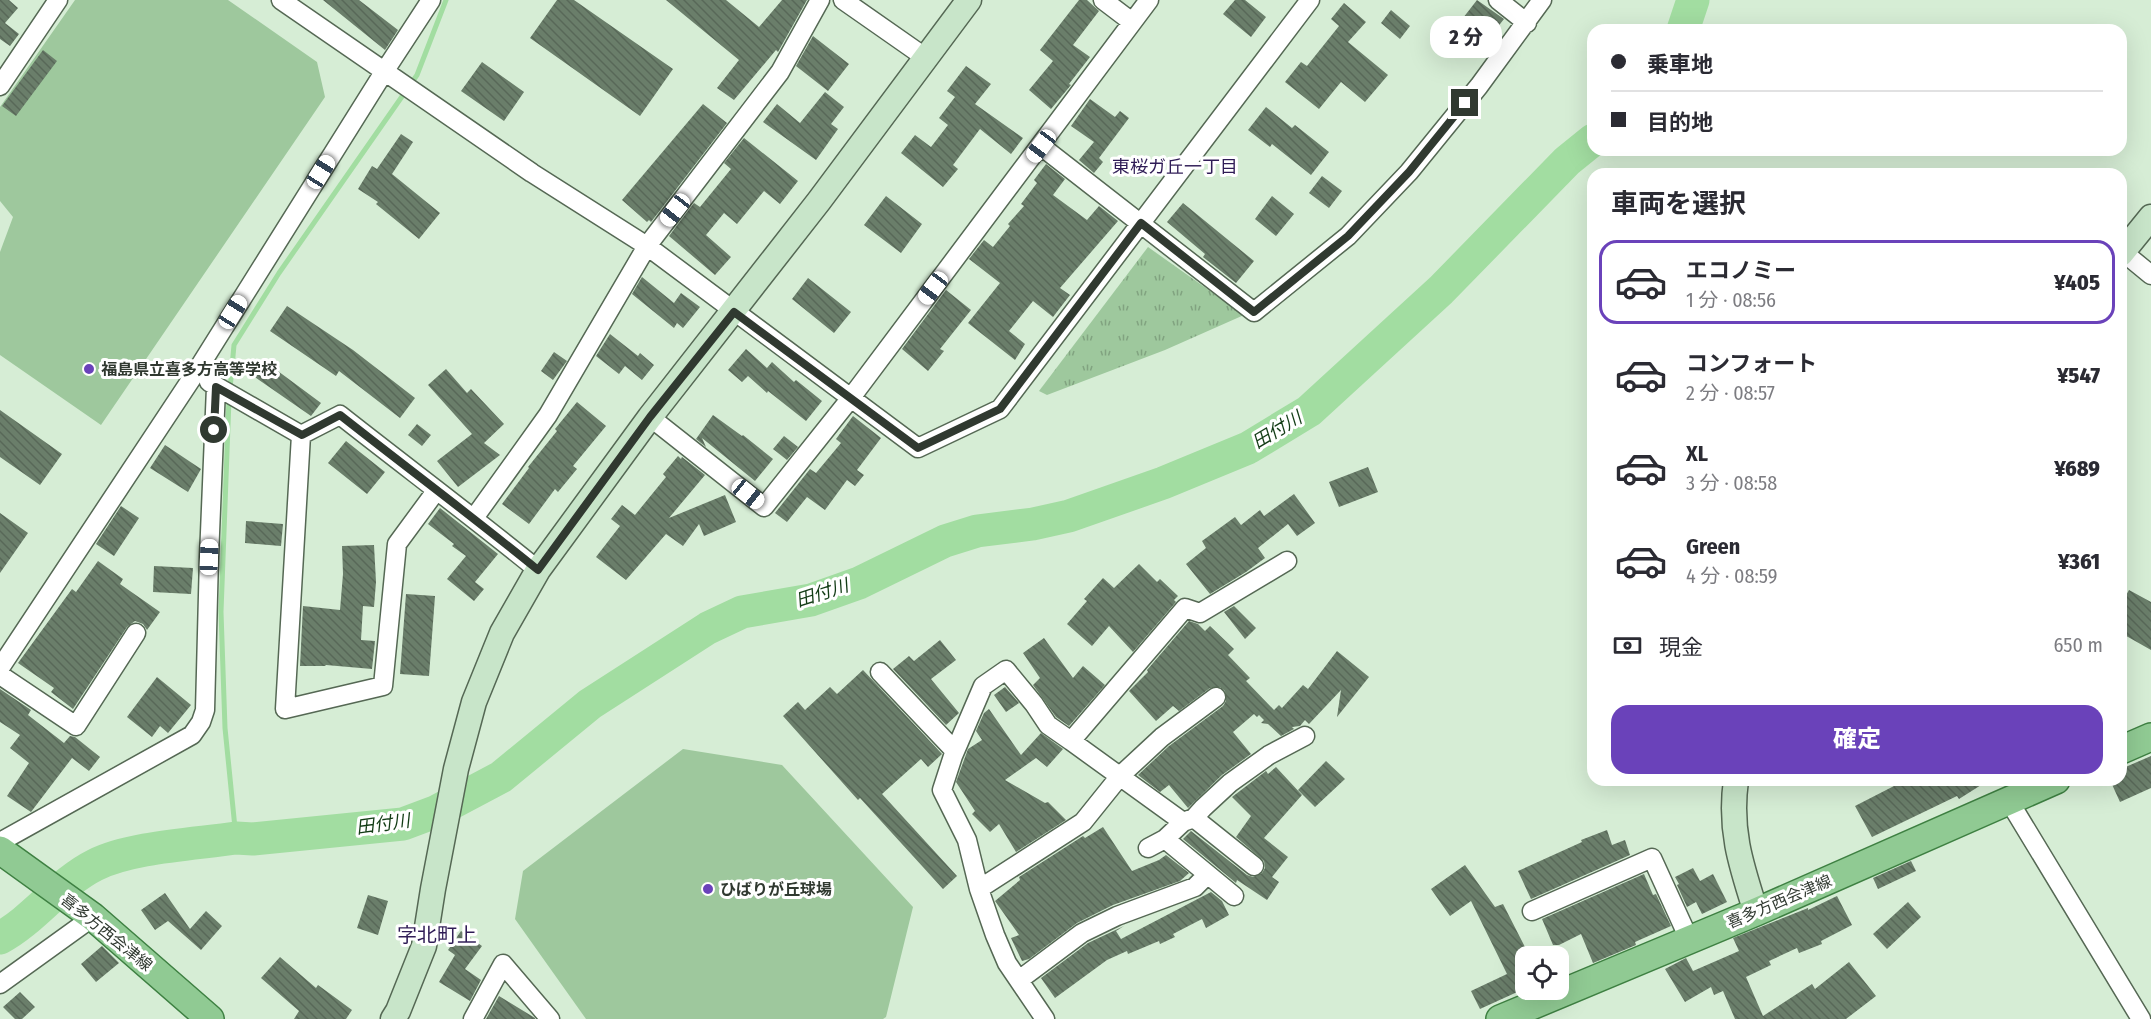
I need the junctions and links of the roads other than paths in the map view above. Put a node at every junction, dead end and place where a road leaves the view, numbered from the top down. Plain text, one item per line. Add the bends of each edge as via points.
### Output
1 (58, 0) edge
2 (281, 0) edge
3 (431, 0) edge
4 (820, 0) edge
5 (843, 0) edge
6 (969, 0) edge
7 (1103, 0) edge
8 (1149, 0) edge
9 (1310, 0) edge
10 (1498, 0) edge
11 (1542, 0) edge
12 (1132, 22) junction
13 (1527, 23) junction
14 (926, 58) junction
15 (384, 72) junction
16 (0, 86) edge
17 (1041, 146) junction
18 (2151, 217) edge
19 (1141, 223) junction
20 (647, 246) junction
21 (2127, 247) edge
22 (2127, 257) edge
23 (2151, 275) edge
24 (734, 312) junction
25 (196, 372) junction
26 (216, 387) junction
27 (850, 399) junction
28 (650, 417) junction
29 (302, 435) junction
30 (436, 491) junction
31 (474, 518) junction
32 (1287, 561) dead end
33 (538, 570) junction
34 (136, 633) dead end
35 (0, 668) edge
36 (880, 672) dead end
37 (0, 675) edge
38 (1216, 697) dead end
39 (1305, 736) dead end
40 (2151, 737) edge
41 (1071, 741) junction
42 (2127, 747) edge
43 (955, 751) junction
44 (1120, 776) junction
45 (1735, 786) edge
46 (2043, 786) edge
47 (2009, 801) junction
48 (1189, 820) junction
49 (1165, 839) junction
50 (1, 848) edge
51 (1148, 848) dead end
52 (1254, 866) dead end
53 (1207, 875) junction
54 (979, 889) junction
55 (1234, 896) dead end
56 (1532, 911) dead end
57 (1756, 912) junction
58 (88, 914) junction
59 (1689, 939) junction
60 (1019, 980) junction
61 (0, 984) edge
62 (210, 1019) edge
63 (393, 1019) edge
64 (473, 1019) edge
65 (550, 1019) edge
66 (1045, 1019) edge
67 (1500, 1019) edge
68 (2141, 1019) edge

1 - 16 street
2 - 15 street
3 - 15 street
4 - 20 street via 780,72
5 - 14 street
6 - 14 street
7 - 12 street
8 - 12 street
9 - 19 street
10 - 13 street
11 - 13 street
12 - 17 street
13 - 19 street via 1409,172 1348,236 1254,312
14 - 24 street
15 - 20 street
15 - 25 street
17 - 19 street
17 - 27 street
18 - 21 street
19 - 27 street via 1000,409 918,448
20 - 24 street
20 - 31 street via 548,415
22 - 23 street
24 - 27 street
24 - 28 street
25 - 26 street
25 - 35 street
26 - 29 street
26 - 50 street via 205,710 201,722 192,735
27 - 28 street via 764,507
28 - 33 street
29 - 30 street via 340,415
29 - 30 street via 285,709 382,686 397,544
30 - 31 street
31 - 33 street
32 - 41 street via 1200,613 1185,608
33 - 63 street via 502,633 474,702 456,769 424,946
34 - 37 street via 76,726
36 - 43 street
38 - 44 street via 1162,737
39 - 48 street via 1269,755 1230,783
40 - 42 main road
41 - 43 street via 1048,725 1006,670 983,686
41 - 44 street
43 - 54 street via 942,790 968,840
44 - 48 street
44 - 54 street via 1083,822
45 - 57 street via 1732,806 1738,855
46 - 47 main road, 喜多方西会津線
47 - 57 main road, 喜多方西会津線
47 - 68 street
48 - 49 street
48 - 52 street
49 - 51 street
49 - 53 street
50 - 58 main road, 喜多方西会津線
53 - 55 street
53 - 60 street via 1196,887 1116,916 1082,933
54 - 60 street via 1007,963
56 - 59 street via 1653,858
57 - 59 main road, 喜多方西会津線
58 - 61 street
58 - 62 main road, 喜多方西会津線
59 - 67 main road, 喜多方西会津線
60 - 66 street
64 - 65 street via 503,964

